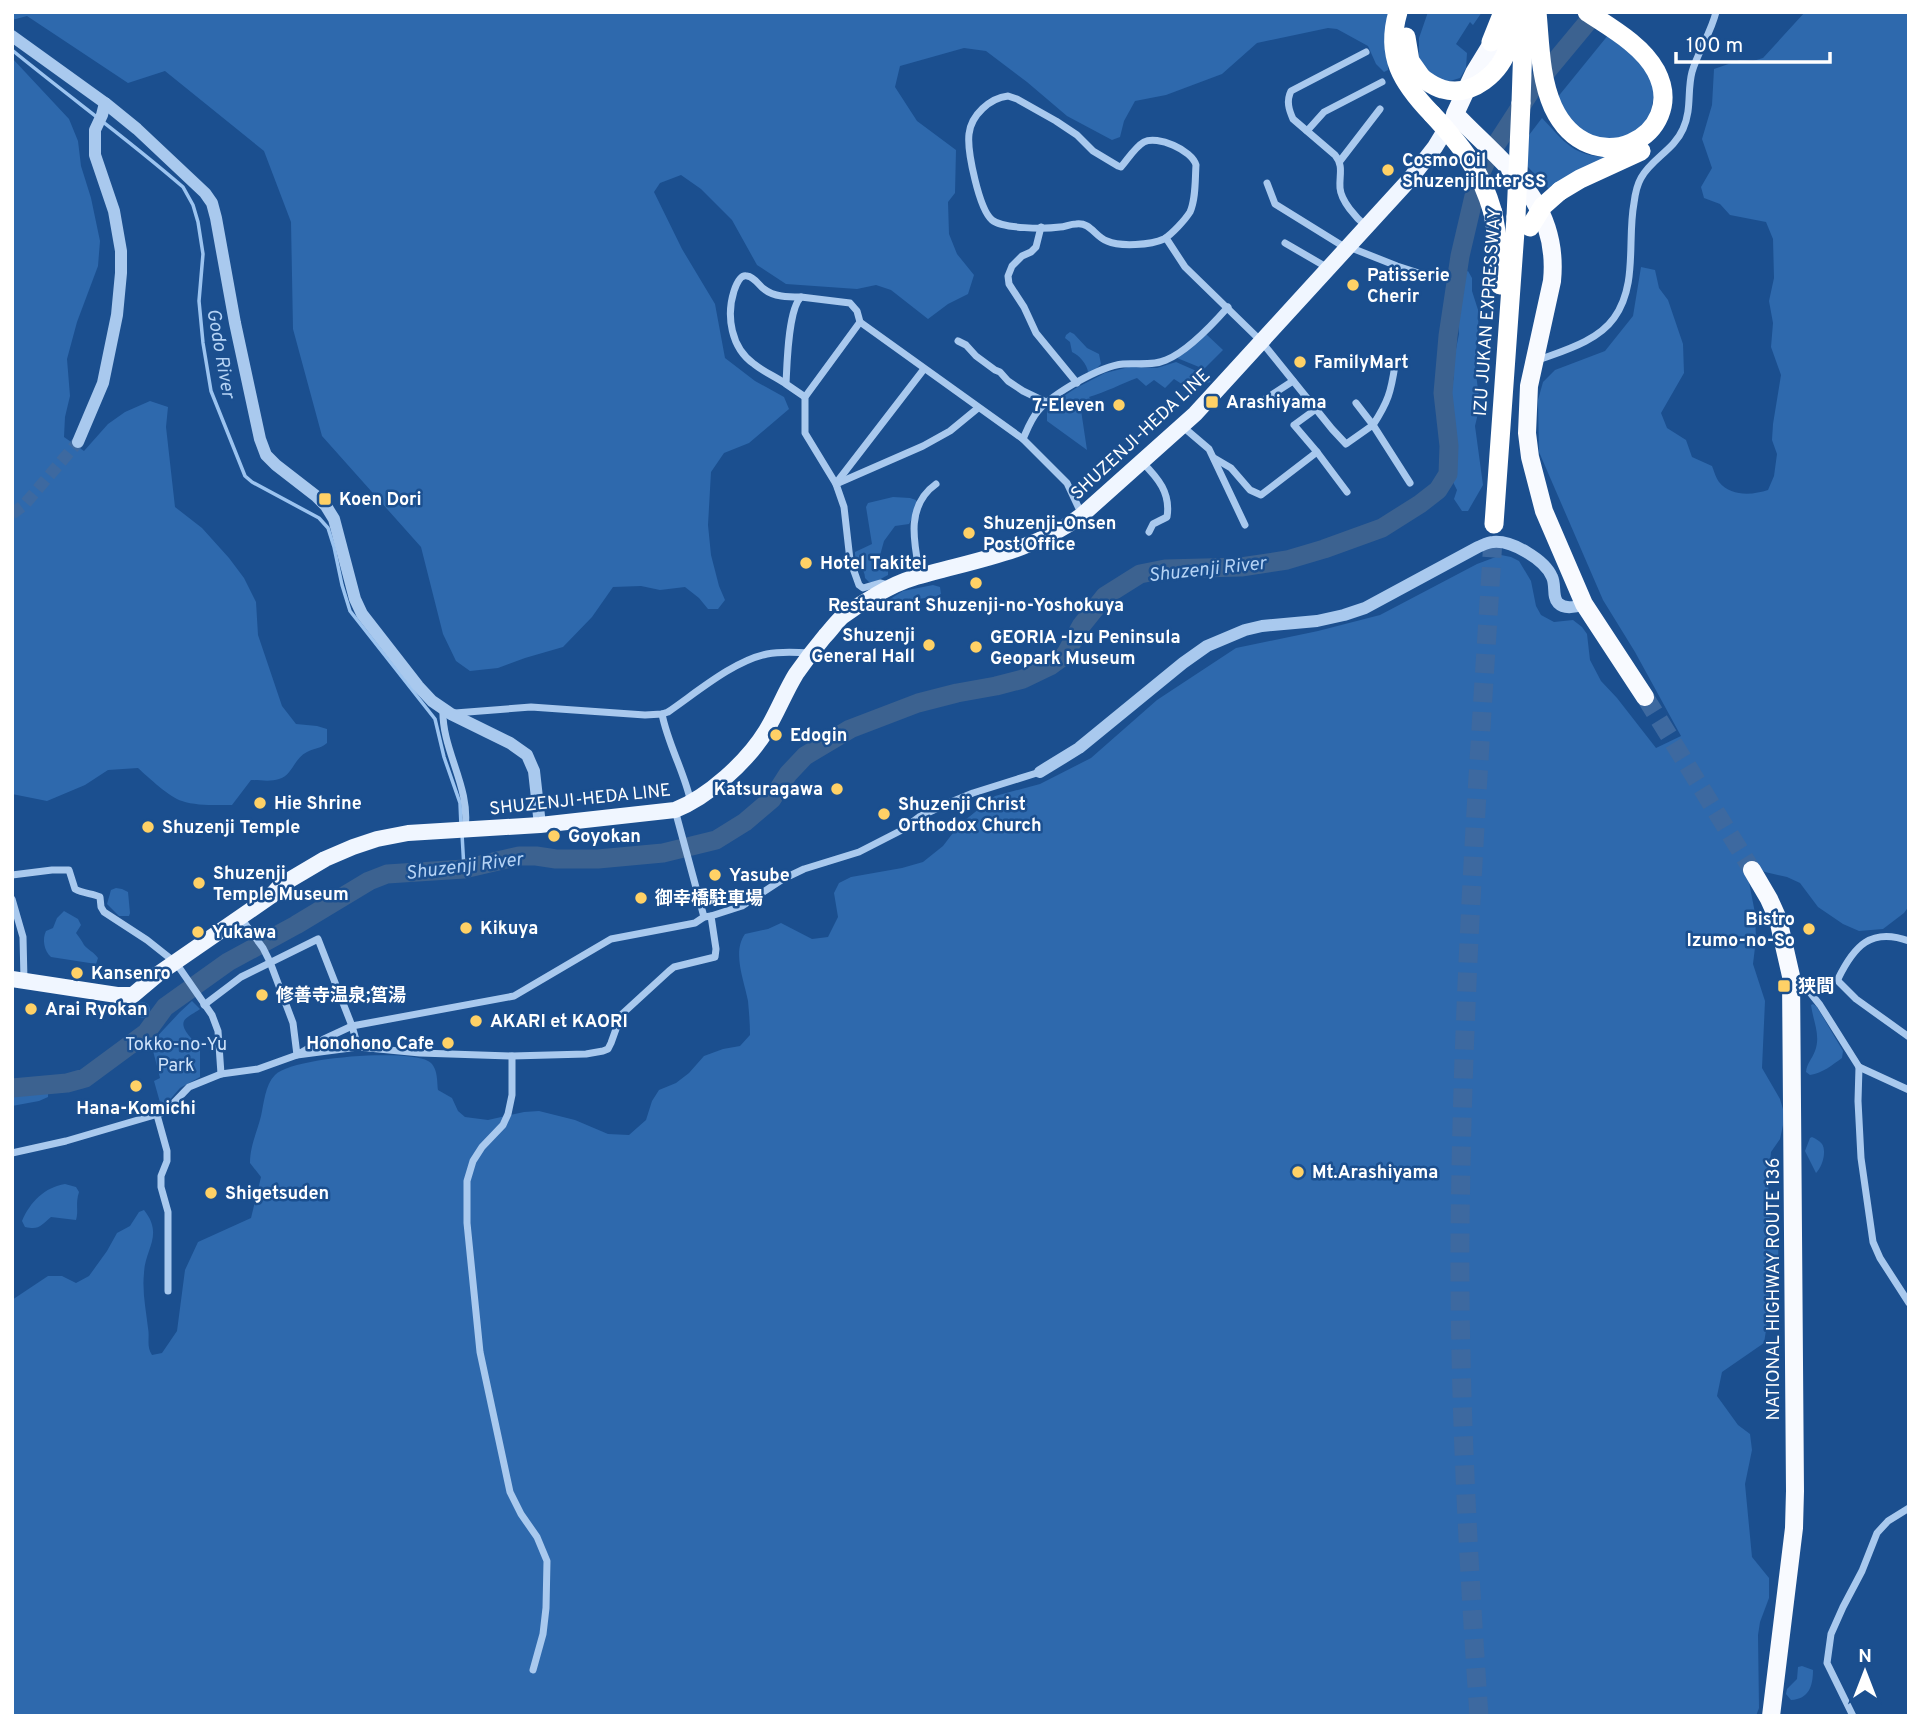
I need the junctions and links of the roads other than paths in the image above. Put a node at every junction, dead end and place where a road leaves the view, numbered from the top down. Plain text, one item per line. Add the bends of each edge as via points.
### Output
1 (1398, 12) edge
2 (1411, 12) edge
3 (1503, 12) edge
4 (1513, 12) edge
5 (1524, 12) edge
6 (1537, 12) edge
7 (1587, 12) edge
8 (1716, 12) edge
9 (1606, 20) edge
10 (12, 36) edge
11 (1491, 42) junction
12 (1366, 51) dead end
13 (1382, 82) dead end
14 (106, 103) junction
15 (1380, 109) dead end
16 (1455, 114) junction
17 (1307, 131) junction
18 (1340, 161) junction
19 (1267, 183) dead end
20 (1523, 222) junction
21 (1366, 226) junction
22 (1041, 227) junction
23 (1166, 238) junction
24 (1285, 243) dead end
25 (1348, 247) junction
26 (1328, 268) junction
27 (1431, 277) dead end
28 (801, 297) junction
29 (1228, 307) junction
30 (860, 322) junction
31 (958, 341) dead end
32 (1261, 341) junction
33 (1534, 362) junction
34 (1395, 365) dead end
35 (924, 369) junction
36 (1293, 380) junction
37 (1077, 383) junction
38 (786, 384) junction
39 (805, 397) junction
40 (1048, 402) junction
41 (1356, 402) dead end
42 (1256, 405) dead end
43 (1502, 405) junction
44 (978, 408) junction
45 (1316, 410) junction
46 (1373, 425) junction
47 (1173, 428) junction
48 (1023, 439) junction
49 (78, 442) tunnel mouth
50 (1146, 452) junction
51 (1317, 452) junction
52 (1214, 458) junction
53 (836, 484) junction
54 (936, 484) dead end
55 (1410, 484) dead end
56 (1347, 492) dead end
57 (1082, 516) junction
58 (1493, 524) tunnel mouth
59 (1245, 525) dead end
60 (1149, 532) dead end
61 (920, 576) junction
62 (892, 587) junction
63 (1584, 604) junction
64 (811, 653) junction
65 (1645, 697) tunnel mouth
66 (447, 711) junction
67 (662, 715) junction
68 (1040, 772) joint
69 (691, 804) junction
70 (675, 810) junction
71 (540, 825) junction
72 (465, 829) junction
73 (1752, 870) tunnel mouth
74 (12, 875) edge
75 (12, 899) edge
76 (708, 916) junction
77 (245, 923) junction
78 (1909, 941) edge
79 (270, 962) junction
80 (179, 968) junction
81 (1791, 976) junction
82 (18, 980) edge
83 (204, 1005) junction
84 (352, 1026) junction
85 (1909, 1037) edge
86 (358, 1047) junction
87 (297, 1055) junction
88 (512, 1056) junction
89 (1858, 1067) junction
90 (221, 1074) junction
91 (1909, 1090) edge
92 (157, 1115) junction
93 (12, 1153) edge
94 (168, 1291) dead end
95 (1909, 1303) edge
96 (1909, 1508) edge
97 (533, 1670) dead end
98 (1771, 1716) edge
99 (1853, 1716) edge

1 - 43 highway, bridge via 1394,34 1397,66 1413,94 1468,156 1493,213 1498,243
2 - 4 highway, bridge via 1406,29 1410,61 1422,78 1450,90 1469,89 1500,64 1512,32
3 - 11 highway
4 - 11 highway
5 - 20 highway, IZU JUKAN EXPRESSWAY, bridge
6 - 9 highway via 1542,66 1557,113 1578,138 1598,147 1618,148 1635,142 1650,129 1660,111 1662,91 1657,72
7 - 9 highway
8 - 33 street via 1691,74 1682,132 1644,173 1637,188 1628,283 1618,312 1586,341
9 - 20 highway, bridge via 1646,45 1661,61 1672,89 1668,118 1646,148 1560,191
10 - 14 street
11 - 16 highway
12 - 17 street via 1291,91 1290,112
13 - 17 street via 1324,112
14 - 49 street via 95,130 95,155 114,211 121,273 103,383
14 - 66 street via 212,203 266,455 326,506 362,614 418,686
15 - 18 street
16 - 21 main road, SHUZENJI-HEDA LINE via 1410,179
16 - 33 highway via 1533,197 1544,217 1553,268
17 - 18 street
18 - 21 street via 1339,190
19 - 25 street via 1275,204
20 - 43 highway, IZU JUKAN EXPRESSWAY
21 - 25 main road, SHUZENJI-HEDA LINE
22 - 23 street via 1083,224 1107,241 1124,244
22 - 23 street via 1000,224 989,217 981,202 969,134 980,111 998,97 1017,99 1056,121 1121,167 1149,141 1189,154 1196,165 1192,204 1185,219
22 - 37 street via 1036,247 1012,266 1009,284 1036,333
23 - 29 street via 1185,267
24 - 26 street
25 - 26 main road, SHUZENJI-HEDA LINE
25 - 27 street
26 - 32 main road, SHUZENJI-HEDA LINE
28 - 30 street via 850,303
28 - 38 street via 794,308
28 - 38 street via 775,295 744,276 730,306 738,348 753,364
29 - 32 street
29 - 37 street via 1165,361 1121,364
30 - 35 street
30 - 39 street
31 - 40 street via 1023,391
32 - 36 street
32 - 47 main road, SHUZENJI-HEDA LINE
33 - 63 highway via 1527,413 1530,457 1544,511
34 - 46 street via 1386,405
35 - 44 street
35 - 53 street
36 - 42 street
36 - 45 street
37 - 40 street
38 - 39 street
39 - 53 street via 805,433
40 - 48 street
41 - 46 street
43 - 58 highway, IZU JUKAN EXPRESSWAY
44 - 48 street
44 - 53 street via 923,446
45 - 46 street via 1346,444
45 - 51 street via 1293,426
46 - 55 street
47 - 50 main road, SHUZENJI-HEDA LINE
47 - 52 street via 1200,440
48 - 57 street via 1067,483
50 - 57 main road, SHUZENJI-HEDA LINE
50 - 60 street via 1168,510 1167,517 1153,524
51 - 52 street via 1261,495 1250,490 1238,471
51 - 56 street
52 - 59 street
53 - 62 street via 859,585
54 - 61 street via 925,492 914,524
57 - 61 main road, SHUZENJI-HEDA LINE via 1015,549
61 - 62 main road, SHUZENJI-HEDA LINE
62 - 64 main road, SHUZENJI-HEDA LINE via 840,618
63 - 65 highway
63 - 68 street via 1560,605 1552,575 1541,562 1513,545 1491,542 1365,608 1317,621 1262,625 1207,646 1079,748
64 - 67 street via 785,651 754,657
64 - 69 main road, SHUZENJI-HEDA LINE via 755,746
66 - 67 street via 531,707
66 - 71 street via 527,755 534,771
66 - 72 street via 442,726 465,800
67 - 69 street
68 - 76 street via 946,804 859,852 803,869 742,906
69 - 70 main road, SHUZENJI-HEDA LINE
70 - 71 main road, SHUZENJI-HEDA LINE
70 - 76 street
71 - 72 main road, SHUZENJI-HEDA LINE
72 - 77 main road, SHUZENJI-HEDA LINE via 408,833 353,846 281,885
73 - 81 highway, NATIONAL HIGHWAY ROUTE 136 via 1778,919
74 - 80 street via 69,870 75,890 100,897 104,912
75 - 82 street via 23,937
76 - 84 street via 695,923 611,939 514,996
76 - 88 street via 715,957 669,971 621,1015 608,1049
77 - 79 street
77 - 80 main road, SHUZENJI-HEDA LINE
78 - 85 street via 1894,935 1868,941 1858,948 1838,979 1856,999
79 - 83 street
79 - 84 street via 318,939
79 - 87 street via 293,1023
80 - 82 main road, SHUZENJI-HEDA LINE via 133,995
80 - 83 street
81 - 89 street via 1820,1006
81 - 98 highway, NATIONAL HIGHWAY ROUTE 136 via 1794,1528
83 - 90 street via 218,1031
84 - 86 street
84 - 87 street
86 - 87 street
86 - 88 street
87 - 90 street via 258,1069
88 - 97 street via 508,1114 473,1161 467,1181 467,1223 480,1352 505,1471 510,1492 547,1561 543,1634
89 - 91 street
89 - 95 street via 1861,1158 1873,1242
90 - 92 street via 189,1087
92 - 93 street
92 - 94 street via 167,1151 161,1187 169,1212
96 - 99 street via 1877,1533 1831,1634 1827,1663

